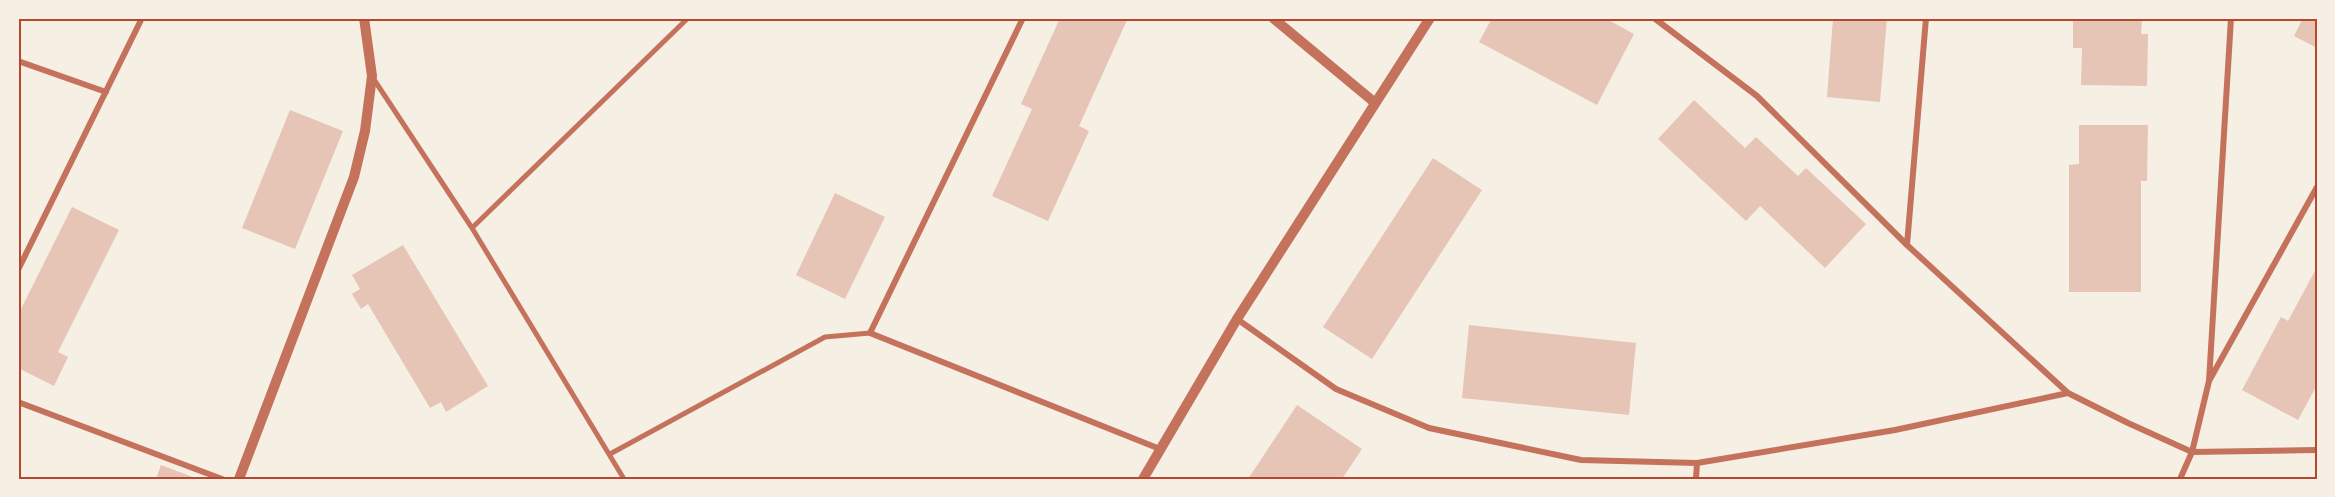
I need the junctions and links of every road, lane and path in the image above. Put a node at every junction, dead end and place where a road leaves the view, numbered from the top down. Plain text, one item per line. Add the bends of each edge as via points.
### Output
1 (142, 18) edge
2 (364, 18) edge
3 (688, 18) edge
4 (1023, 18) edge
5 (1273, 18) edge
6 (1430, 18) edge
7 (1654, 18) edge
8 (1926, 18) edge
9 (2231, 18) edge
10 (18, 61) edge
11 (372, 76) junction
12 (106, 92) junction
13 (1374, 102) junction
14 (2317, 187) edge
15 (472, 228) junction
16 (1907, 245) junction
17 (18, 270) edge
18 (1237, 319) junction
19 (870, 333) junction
20 (2209, 381) junction
21 (2068, 393) junction
22 (18, 402) edge
23 (1160, 449) junction
24 (2317, 450) edge
25 (2192, 452) junction
26 (610, 454) junction
27 (1697, 463) junction
28 (222, 479) edge
29 (239, 479) edge
30 (624, 479) edge
31 (1143, 479) edge
32 (1696, 479) edge
33 (2180, 479) edge

1 - 12 street
2 - 11 street
3 - 15 street
4 - 19 street
5 - 13 street
6 - 13 street
7 - 16 street via 1757,96
8 - 16 street
9 - 20 street
10 - 12 street
11 - 15 street
11 - 29 street via 354,177
12 - 17 street
13 - 18 street
14 - 20 street
15 - 26 street
16 - 21 street
18 - 23 street
18 - 27 street via 1336,389 1429,428 1581,460
19 - 23 street
19 - 26 street via 825,337
20 - 25 street
21 - 25 street
21 - 27 street via 1895,430
22 - 28 street
23 - 31 street
24 - 25 street
25 - 33 street
26 - 30 street
27 - 32 street

